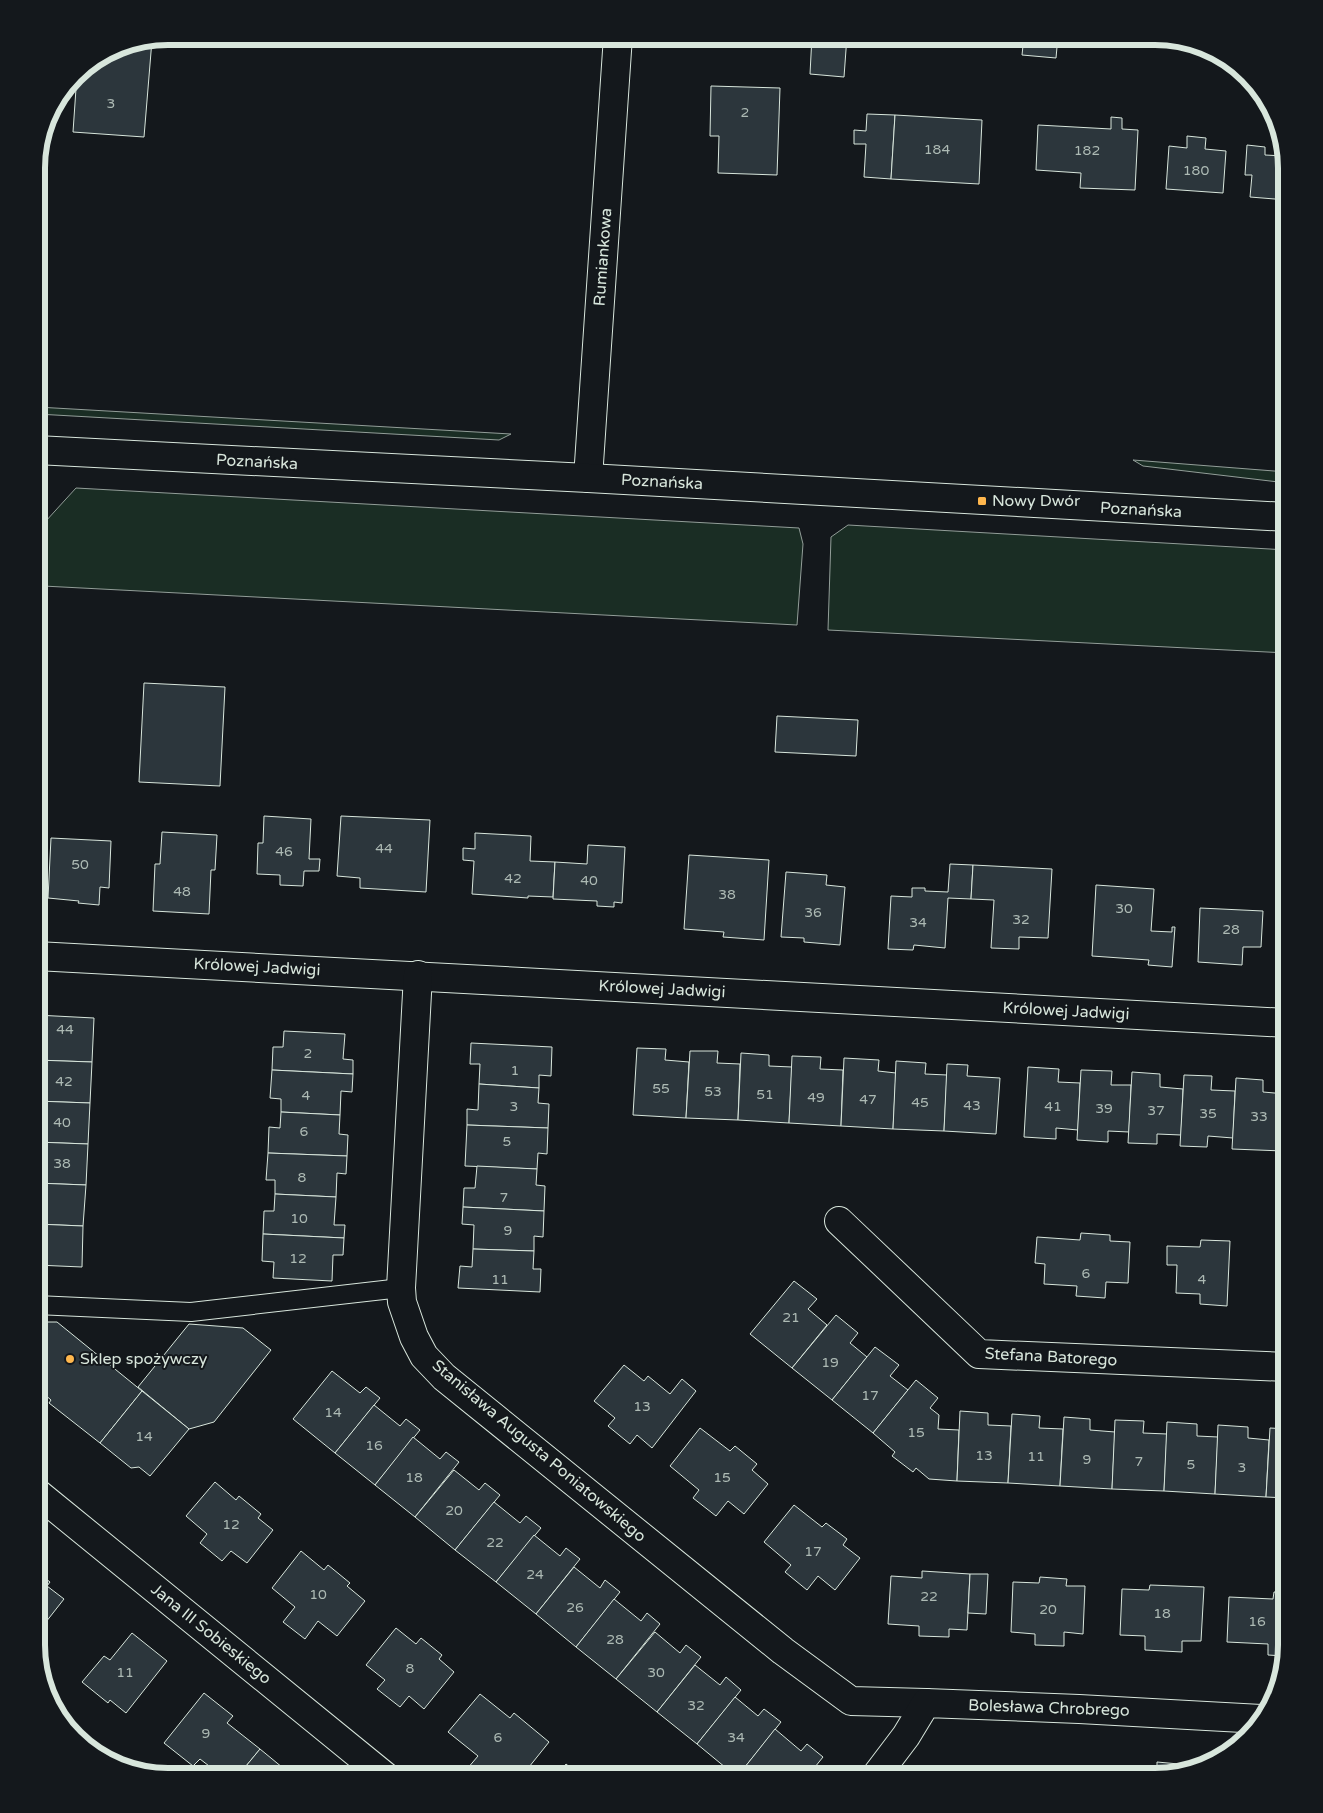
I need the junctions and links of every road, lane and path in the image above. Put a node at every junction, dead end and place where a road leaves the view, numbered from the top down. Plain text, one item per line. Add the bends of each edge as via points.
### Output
1 (617, 45) edge
2 (45, 450) edge
3 (588, 478) junction
4 (1278, 516) edge
5 (45, 956) edge
6 (418, 976) junction
7 (1278, 1023) edge
8 (839, 1221) dead end
9 (401, 1288) junction
10 (45, 1305) edge
11 (1278, 1367) edge
12 (45, 1499) edge
13 (926, 1703) junction
14 (1254, 1719) edge
15 (376, 1768) edge
16 (882, 1768) edge

1 - 3 street, Rumiankowa
2 - 3 street, Poznańska
3 - 4 street, Poznańska
5 - 6 street, Królowej Jadwigi
6 - 7 street, Królowej Jadwigi
6 - 9 street, Stanisława Augusta Poniatowskiego
8 - 11 street, Stefana Batorego via 979,1354
9 - 10 lane via 191,1312
9 - 13 street, Stanisława Augusta Poniatowskiego via 402,1302 414,1337 424,1356 444,1377 783,1651 851,1701
12 - 15 street, Jana III Sobieskiego
13 - 14 street, Bolesława Chrobrego
13 - 16 street

